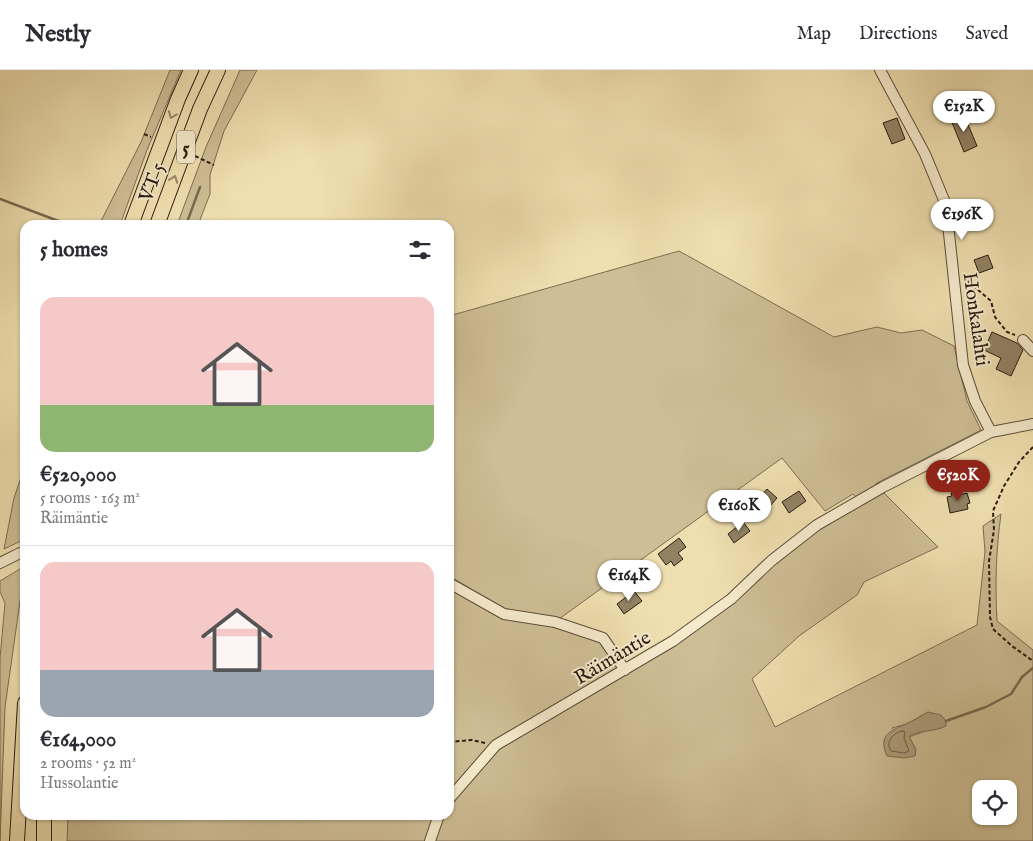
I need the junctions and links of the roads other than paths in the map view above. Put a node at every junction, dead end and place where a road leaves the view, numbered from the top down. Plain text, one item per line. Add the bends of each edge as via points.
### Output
1 (191, 70) edge
2 (218, 70) edge
3 (884, 72) edge
4 (133, 220) edge
5 (159, 220) edge
6 (1023, 340) road end
7 (1033, 350) edge
8 (1033, 424) edge
9 (992, 432) junction
10 (20, 553) dead end
11 (0, 563) edge
12 (454, 586) edge
13 (625, 670) junction
14 (20, 789) edge
15 (454, 793) edge
16 (44, 820) edge
17 (437, 820) edge
18 (17, 841) edge
19 (44, 841) edge
20 (430, 841) edge

1 -> 4 highway, VT 5 / 5
5 -> 2 highway, VT 5 / 5
3 - 9 street, Honkalahti via 926,154 946,204 962,365 975,401
6 - 7 street
8 - 9 street, Räimäntie
9 - 13 street, Räimäntie via 818,524 771,561 731,599 673,641
10 - 11 street
12 - 13 street via 504,614 555,622 603,638
13 - 15 street, Räimäntie via 496,745
14 - 18 highway
16 - 19 highway
17 - 20 street

